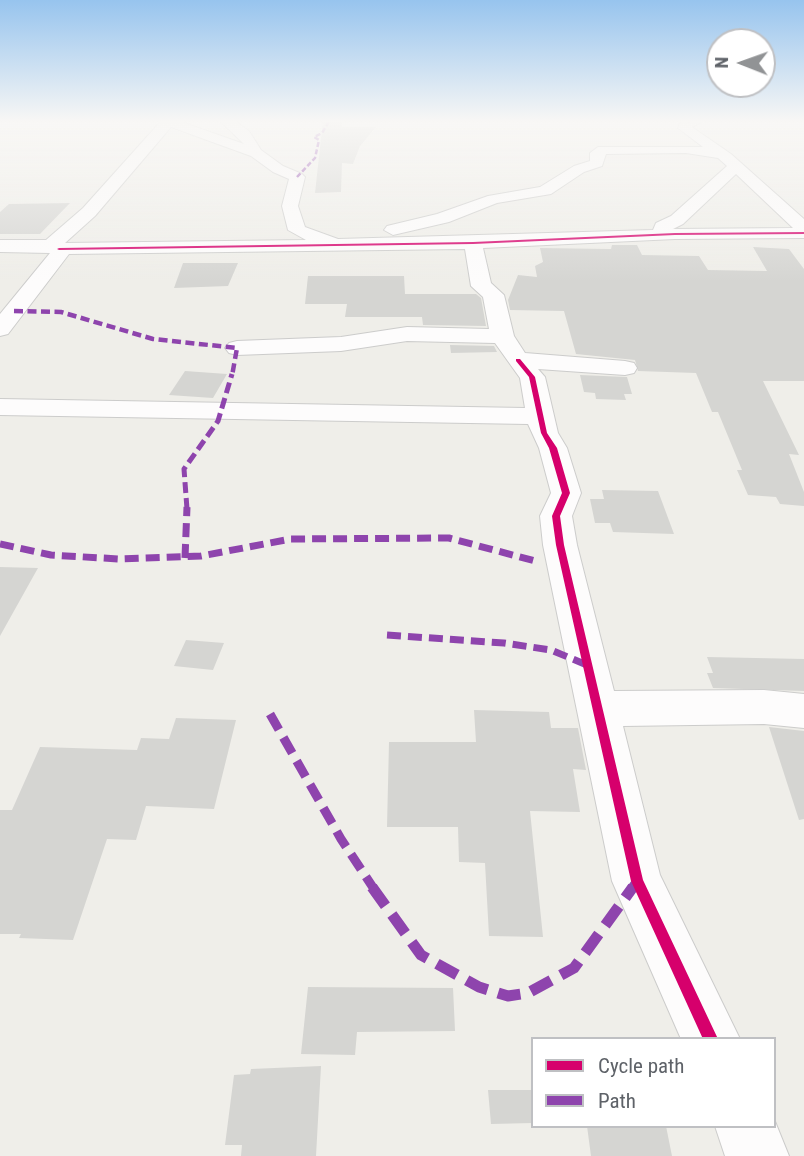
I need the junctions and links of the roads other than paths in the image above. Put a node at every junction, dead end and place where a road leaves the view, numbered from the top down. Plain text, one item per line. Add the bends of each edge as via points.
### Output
1 (122, 174) edge
2 (290, 174) edge
3 (571, 174) edge
4 (729, 174) edge
5 (744, 174) edge
6 (804, 230) edge
7 (662, 234) junction
8 (362, 240) dead end
9 (473, 243) junction
10 (338, 245) junction
11 (0, 246) edge
12 (55, 248) junction
13 (0, 329) edge
14 (502, 336) junction
15 (237, 348) dead end
16 (518, 360) junction
17 (625, 368) dead end
18 (0, 407) edge
19 (541, 416) junction
20 (600, 709) junction
21 (804, 711) edge
22 (710, 1037) edge
23 (747, 1128) edge
24 (757, 1156) edge

1 - 12 street
2 - 10 street via 297,177 290,206 297,230
3 - 8 street via 545,191 494,199
4 - 7 street via 677,220 662,227
5 - 6 street
6 - 7 street
7 - 9 street
9 - 10 street
9 - 14 street via 481,286 493,295
10 - 12 street
11 - 12 street
12 - 13 street via 60,254 55,262
14 - 15 street via 407,334 341,344
14 - 16 street
16 - 17 street
16 - 19 street via 532,377
18 - 19 street
19 - 20 street via 566,494 556,516 560,545
20 - 21 street via 764,707
20 - 22 street via 637,881
23 - 24 street

